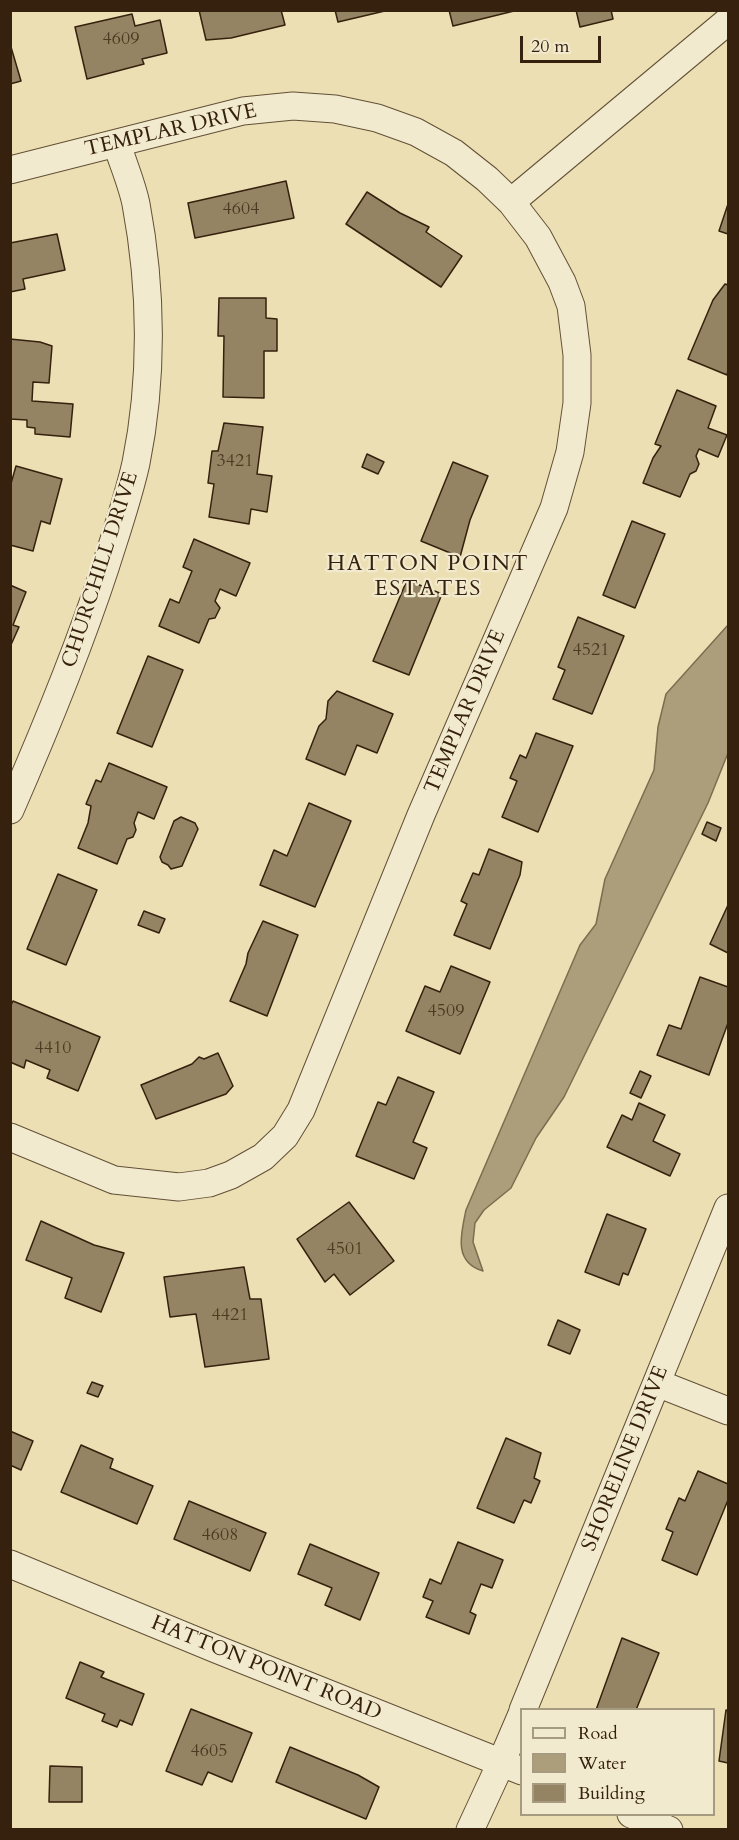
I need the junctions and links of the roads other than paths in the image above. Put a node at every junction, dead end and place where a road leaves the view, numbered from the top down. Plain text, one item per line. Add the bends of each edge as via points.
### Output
1 (729, 21) edge
2 (117, 144) junction
3 (10, 170) edge
4 (511, 202) junction
5 (10, 810) edge
6 (10, 1137) edge
7 (729, 1208) edge
8 (657, 1383) junction
9 (729, 1411) edge
10 (10, 1564) edge
11 (524, 1708) edge
12 (520, 1724) edge
13 (511, 1767) edge
14 (634, 1816) edge
15 (470, 1830) edge
16 (669, 1830) edge

1 - 4 street
2 - 3 street, TEMPLAR DRIVE
2 - 4 street, TEMPLAR DRIVE via 243,111 293,106 335,109 416,132 453,153
2 - 5 street, CHURCHILL DRIVE via 135,203 146,280 148,345 136,460 128,498 85,628
4 - 6 street, TEMPLAR DRIVE via 538,237 571,306 577,403 570,452 554,508 421,815 301,1110 285,1136 263,1157 209,1183 179,1187 114,1180
7 - 8 street, SHORELINE DRIVE
8 - 9 street
8 - 11 street, SHORELINE DRIVE
10 - 13 street, HATTON POINT ROAD
12 - 13 street
13 - 15 street
14 - 16 street

